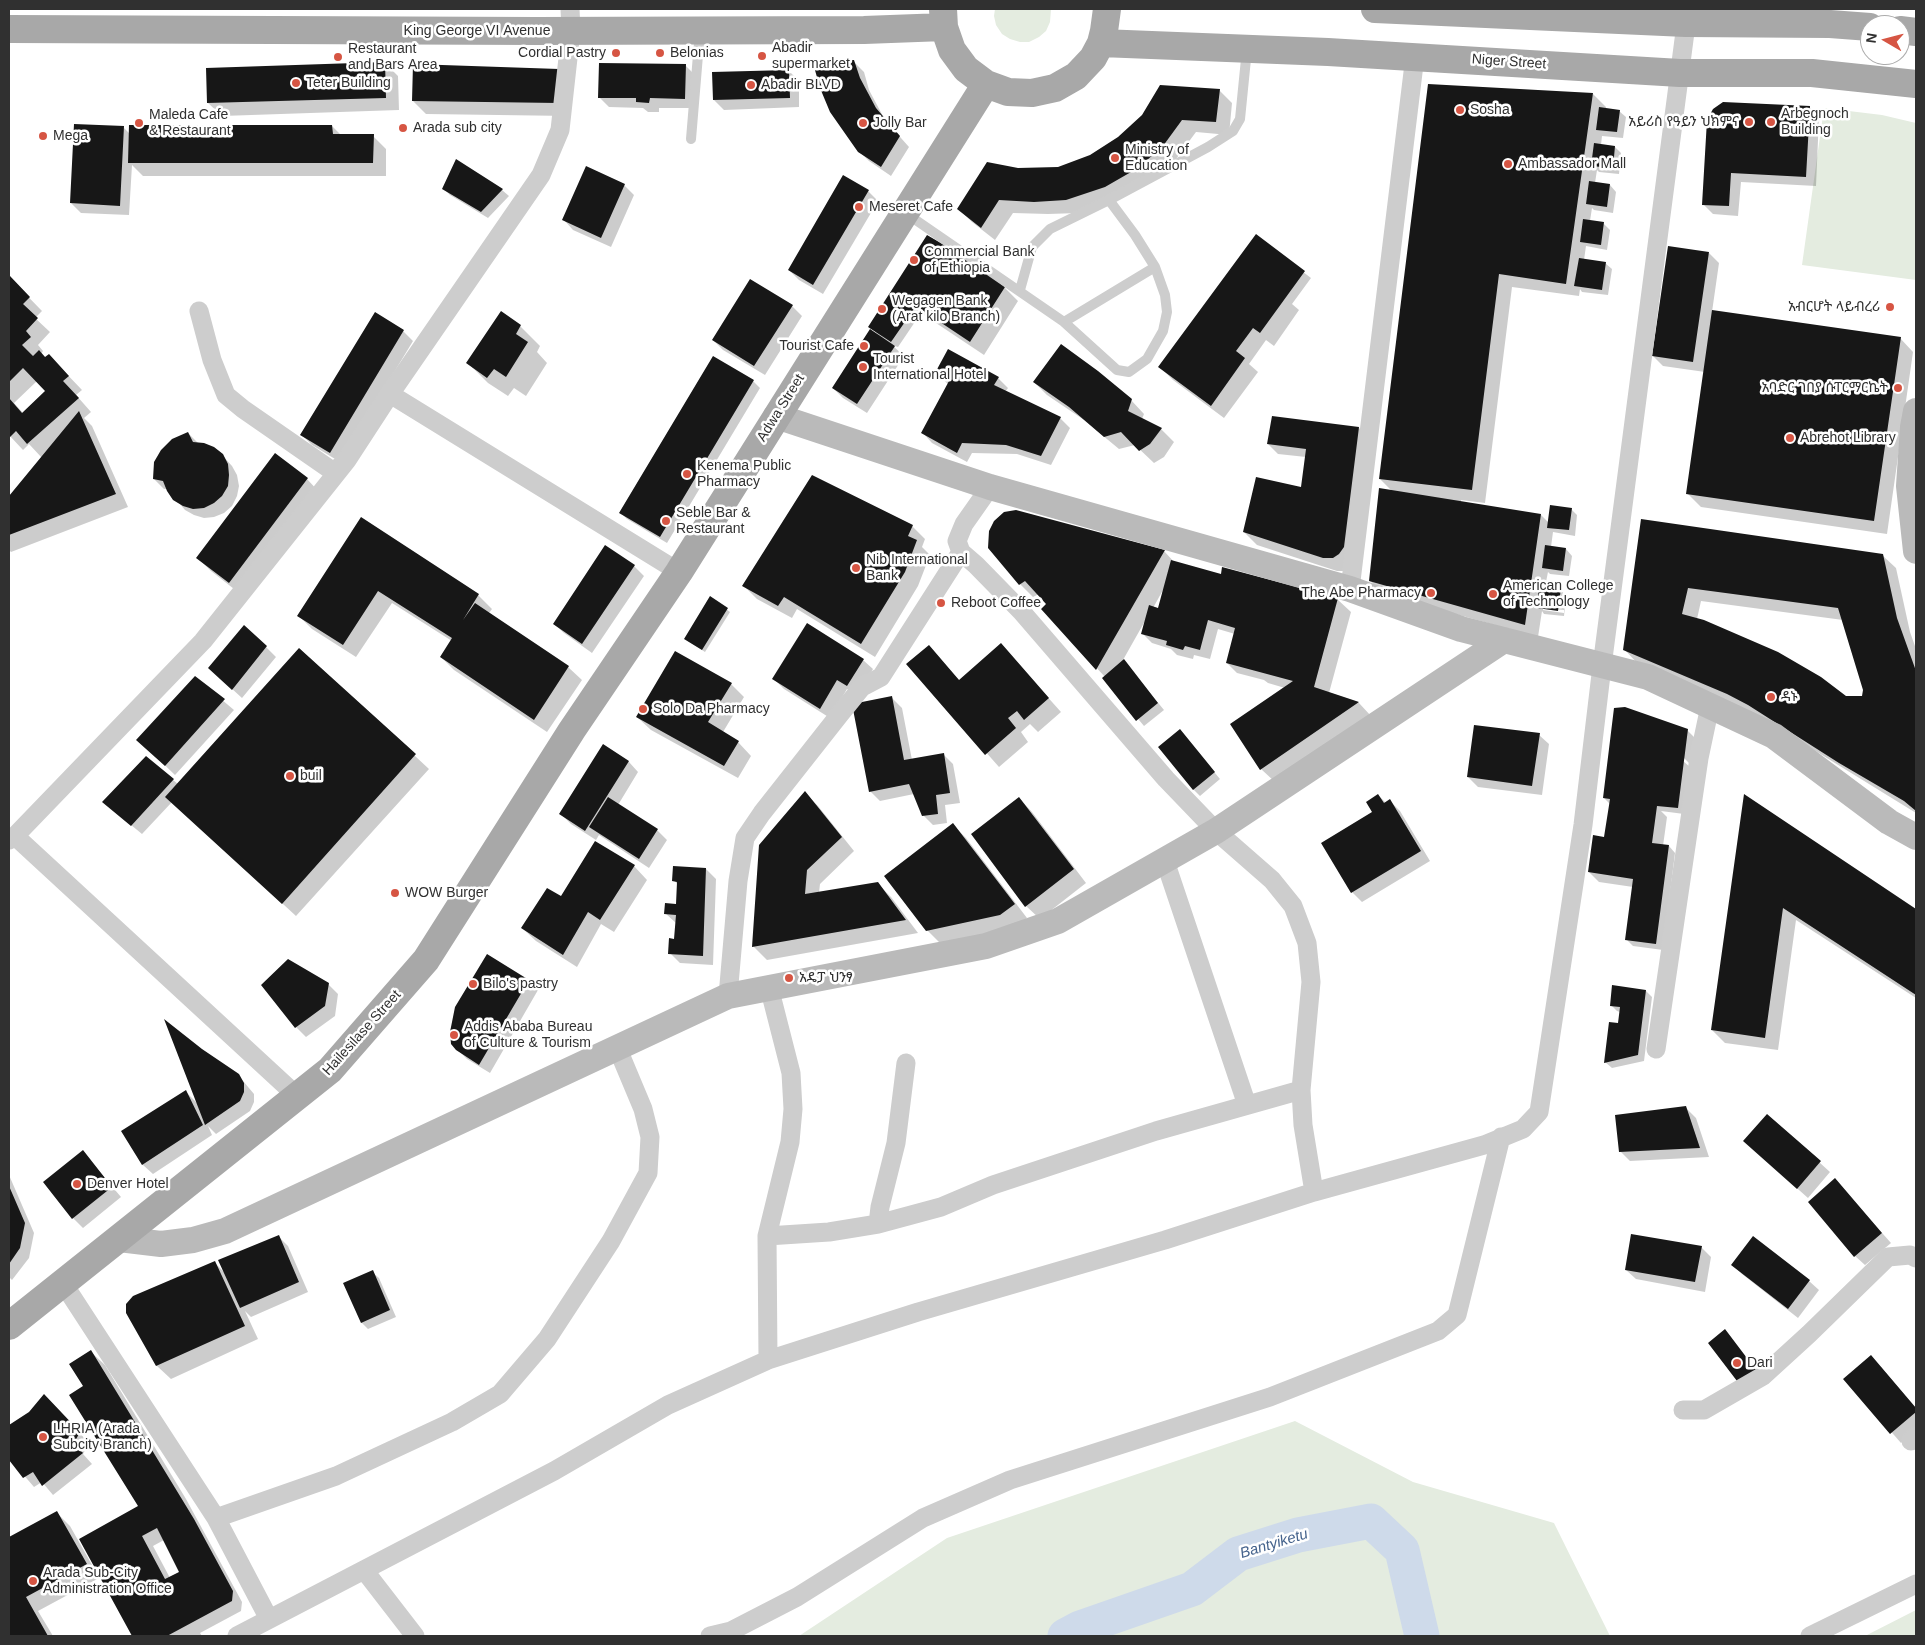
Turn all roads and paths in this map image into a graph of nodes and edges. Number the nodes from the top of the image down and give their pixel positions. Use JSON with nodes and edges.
{"nodes":[{"id":1,"x":1107,"y":9,"type":"edge"},
{"id":2,"x":1375,"y":9,"type":"edge"},
{"id":3,"x":1687,"y":16,"type":"edge"},
{"id":4,"x":944,"y":18,"type":"edge"},
{"id":5,"x":571,"y":20,"type":"edge"},
{"id":6,"x":1860,"y":26,"type":"edge"},
{"id":7,"x":9,"y":29,"type":"edge"},
{"id":8,"x":700,"y":30,"type":"junction"},
{"id":9,"x":1101,"y":43,"type":"junction"},
{"id":10,"x":1247,"y":48,"type":"junction"},
{"id":11,"x":1415,"y":56,"type":"junction"},
{"id":12,"x":1680,"y":73,"type":"junction"},
{"id":13,"x":986,"y":84,"type":"junction"},
{"id":14,"x":1916,"y":84,"type":"edge"},
{"id":15,"x":691,"y":139,"type":"dead end"},
{"id":16,"x":1109,"y":200,"type":"junction"},
{"id":17,"x":904,"y":212,"type":"junction"},
{"id":18,"x":1155,"y":267,"type":"junction"},
{"id":19,"x":1020,"y":290,"type":"junction"},
{"id":20,"x":199,"y":312,"type":"dead end"},
{"id":21,"x":1064,"y":322,"type":"junction"},
{"id":22,"x":390,"y":394,"type":"junction"},
{"id":23,"x":1916,"y":411,"type":"edge"},
{"id":24,"x":776,"y":416,"type":"junction"},
{"id":25,"x":347,"y":460,"type":"junction"},
{"id":26,"x":990,"y":487,"type":"junction"},
{"id":27,"x":1916,"y":551,"type":"edge"},
{"id":28,"x":960,"y":552,"type":"junction"},
{"id":29,"x":679,"y":572,"type":"junction"},
{"id":30,"x":1350,"y":589,"type":"junction"},
{"id":31,"x":1504,"y":640,"type":"junction"},
{"id":32,"x":1602,"y":666,"type":"junction"},
{"id":33,"x":1710,"y":706,"type":"junction"},
{"id":34,"x":572,"y":730,"type":"joint"},
{"id":35,"x":1216,"y":831,"type":"junction"},
{"id":36,"x":1916,"y":837,"type":"edge"},
{"id":37,"x":12,"y":838,"type":"edge"},
{"id":38,"x":1165,"y":861,"type":"junction"},
{"id":39,"x":769,"y":987,"type":"junction"},
{"id":40,"x":728,"y":996,"type":"junction"},
{"id":41,"x":617,"y":1047,"type":"junction"},
{"id":42,"x":1656,"y":1049,"type":"dead end"},
{"id":43,"x":906,"y":1063,"type":"dead end"},
{"id":44,"x":1301,"y":1090,"type":"junction"},
{"id":45,"x":298,"y":1097,"type":"junction"},
{"id":46,"x":1247,"y":1105,"type":"junction"},
{"id":47,"x":1501,"y":1137,"type":"junction"},
{"id":48,"x":1314,"y":1192,"type":"junction"},
{"id":49,"x":878,"y":1224,"type":"junction"},
{"id":50,"x":767,"y":1236,"type":"junction"},
{"id":51,"x":119,"y":1239,"type":"junction"},
{"id":52,"x":1916,"y":1258,"type":"edge"},
{"id":53,"x":63,"y":1283,"type":"junction"},
{"id":54,"x":9,"y":1326,"type":"edge"},
{"id":55,"x":768,"y":1360,"type":"junction"},
{"id":56,"x":1684,"y":1410,"type":"dead end"},
{"id":57,"x":216,"y":1518,"type":"junction"},
{"id":58,"x":364,"y":1570,"type":"junction"},
{"id":59,"x":1916,"y":1584,"type":"edge"},
{"id":60,"x":269,"y":1619,"type":"junction"},
{"id":61,"x":237,"y":1636,"type":"edge"},
{"id":62,"x":415,"y":1636,"type":"edge"},
{"id":63,"x":710,"y":1636,"type":"edge"},
{"id":64,"x":1810,"y":1636,"type":"edge"}],
"edges":[{"from":1,"to":9,"type":"main road"},
{"from":2,"to":3,"type":"main road"},
{"from":3,"to":6,"type":"main road"},
{"from":3,"to":12,"type":"street"},
{"from":4,"to":8,"type":"main road","name":"King George VI Avenue"},
{"from":4,"to":13,"type":"main road"},
{"from":5,"to":7,"type":"main road","name":"King George VI Avenue"},
{"from":5,"to":8,"type":"main road","name":"King George VI Avenue"},
{"from":5,"to":22,"type":"street"},
{"from":8,"to":15,"type":"lane"},
{"from":9,"to":10,"type":"main road","name":"Niger Street"},
{"from":9,"to":13,"type":"main road"},
{"from":10,"to":11,"type":"main road","name":"Niger Street"},
{"from":10,"to":16,"type":"lane"},
{"from":11,"to":12,"type":"main road","name":"Niger Street"},
{"from":11,"to":30,"type":"street"},
{"from":12,"to":14,"type":"main road","name":"Niger Street"},
{"from":12,"to":32,"type":"street"},
{"from":13,"to":17,"type":"main road","name":"Adwa Street"},
{"from":16,"to":18,"type":"lane"},
{"from":16,"to":19,"type":"lane"},
{"from":17,"to":19,"type":"lane"},
{"from":17,"to":24,"type":"main road","name":"Adwa Street"},
{"from":18,"to":21,"type":"lane"},
{"from":18,"to":21,"type":"lane"},
{"from":19,"to":21,"type":"lane"},
{"from":20,"to":25,"type":"street"},
{"from":22,"to":25,"type":"street"},
{"from":22,"to":29,"type":"street"},
{"from":23,"to":27,"type":"street"},
{"from":24,"to":26,"type":"street"},
{"from":24,"to":29,"type":"main road","name":"Adwa Street"},
{"from":25,"to":37,"type":"street"},
{"from":26,"to":28,"type":"street"},
{"from":26,"to":30,"type":"street"},
{"from":28,"to":35,"type":"street"},
{"from":28,"to":40,"type":"street"},
{"from":29,"to":34,"type":"main road","name":"Adwa Street"},
{"from":30,"to":31,"type":"street"},
{"from":31,"to":32,"type":"street"},
{"from":31,"to":35,"type":"street"},
{"from":32,"to":33,"type":"street"},
{"from":32,"to":47,"type":"street"},
{"from":33,"to":36,"type":"street"},
{"from":33,"to":42,"type":"street"},
{"from":34,"to":45,"type":"main road","name":"Hailesilase Street"},
{"from":35,"to":38,"type":"street"},
{"from":35,"to":44,"type":"street"},
{"from":37,"to":45,"type":"street"},
{"from":38,"to":39,"type":"street"},
{"from":38,"to":46,"type":"street"},
{"from":39,"to":40,"type":"street"},
{"from":39,"to":50,"type":"street"},
{"from":40,"to":41,"type":"street"},
{"from":41,"to":51,"type":"street"},
{"from":41,"to":57,"type":"street"},
{"from":43,"to":49,"type":"street"},
{"from":44,"to":46,"type":"street"},
{"from":44,"to":48,"type":"street"},
{"from":45,"to":51,"type":"main road","name":"Hailesilase Street"},
{"from":46,"to":49,"type":"street"},
{"from":47,"to":48,"type":"street"},
{"from":47,"to":63,"type":"street"},
{"from":48,"to":55,"type":"street"},
{"from":49,"to":50,"type":"street"},
{"from":50,"to":55,"type":"street"},
{"from":51,"to":53,"type":"main road","name":"Hailesilase Street"},
{"from":52,"to":56,"type":"street"},
{"from":53,"to":54,"type":"main road","name":"Hailesilase Street"},
{"from":53,"to":57,"type":"street"},
{"from":55,"to":58,"type":"street"},
{"from":57,"to":60,"type":"street"},
{"from":58,"to":60,"type":"street"},
{"from":58,"to":62,"type":"street"},
{"from":59,"to":64,"type":"street"},
{"from":60,"to":61,"type":"street"}]}
